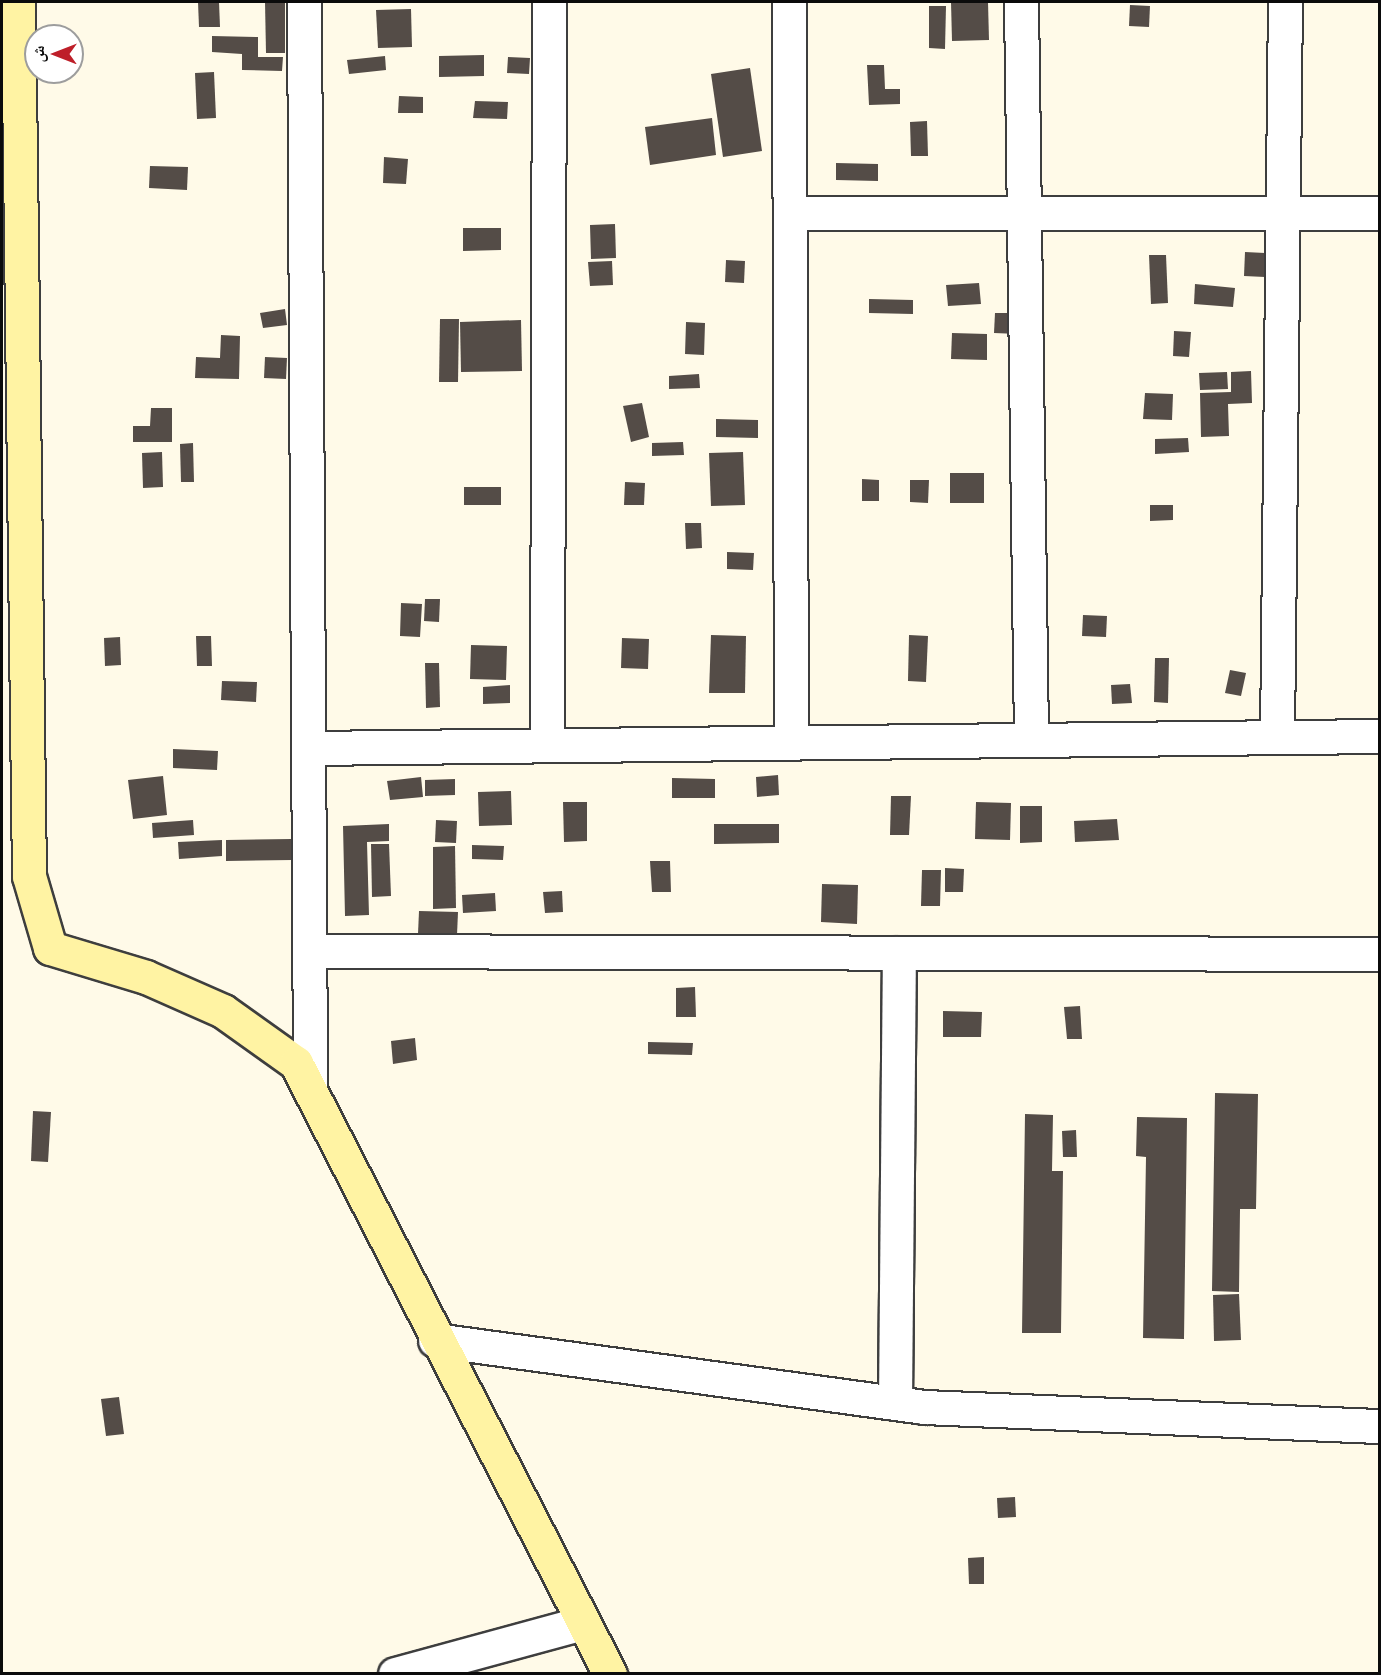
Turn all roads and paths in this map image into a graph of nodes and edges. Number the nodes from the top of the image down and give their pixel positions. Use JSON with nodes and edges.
{"nodes":[{"id":1,"x":18,"y":2,"type":"edge"},
{"id":2,"x":304,"y":2,"type":"edge"},
{"id":3,"x":549,"y":2,"type":"edge"},
{"id":4,"x":789,"y":2,"type":"edge"},
{"id":5,"x":1021,"y":2,"type":"edge"},
{"id":6,"x":1285,"y":2,"type":"edge"},
{"id":7,"x":790,"y":213,"type":"junction"},
{"id":8,"x":1023,"y":213,"type":"junction"},
{"id":9,"x":1282,"y":213,"type":"junction"},
{"id":10,"x":1380,"y":213,"type":"edge"},
{"id":11,"x":12,"y":386,"type":"edge"},
{"id":12,"x":1380,"y":736,"type":"edge"},
{"id":13,"x":1277,"y":737,"type":"junction"},
{"id":14,"x":1031,"y":740,"type":"junction"},
{"id":15,"x":791,"y":743,"type":"junction"},
{"id":16,"x":547,"y":745,"type":"junction"},
{"id":17,"x":308,"y":748,"type":"junction"},
{"id":18,"x":309,"y":951,"type":"junction"},
{"id":19,"x":899,"y":953,"type":"junction"},
{"id":20,"x":1380,"y":954,"type":"edge"},
{"id":21,"x":309,"y":1089,"type":"junction"},
{"id":22,"x":435,"y":1340,"type":"junction"},
{"id":23,"x":895,"y":1403,"type":"junction"},
{"id":24,"x":1380,"y":1426,"type":"edge"},
{"id":25,"x":583,"y":1623,"type":"junction"},
{"id":26,"x":395,"y":1674,"type":"edge"},
{"id":27,"x":610,"y":1674,"type":"edge"}],
"edges":[{"from":1,"to":11,"type":"street"},
{"from":2,"to":17,"type":"street"},
{"from":3,"to":16,"type":"street"},
{"from":4,"to":7,"type":"street"},
{"from":5,"to":8,"type":"street"},
{"from":6,"to":9,"type":"street"},
{"from":7,"to":8,"type":"street"},
{"from":7,"to":15,"type":"street"},
{"from":8,"to":9,"type":"street"},
{"from":8,"to":14,"type":"street"},
{"from":9,"to":10,"type":"street"},
{"from":9,"to":13,"type":"street"},
{"from":11,"to":21,"type":"street"},
{"from":12,"to":13,"type":"street"},
{"from":13,"to":14,"type":"street"},
{"from":14,"to":15,"type":"street"},
{"from":15,"to":16,"type":"street"},
{"from":16,"to":17,"type":"street"},
{"from":17,"to":18,"type":"street"},
{"from":18,"to":19,"type":"street"},
{"from":18,"to":21,"type":"street"},
{"from":19,"to":20,"type":"street"},
{"from":19,"to":23,"type":"street"},
{"from":21,"to":22,"type":"street"},
{"from":22,"to":23,"type":"street"},
{"from":22,"to":25,"type":"street"},
{"from":23,"to":24,"type":"street"},
{"from":25,"to":26,"type":"street"},
{"from":25,"to":27,"type":"street"}]}
